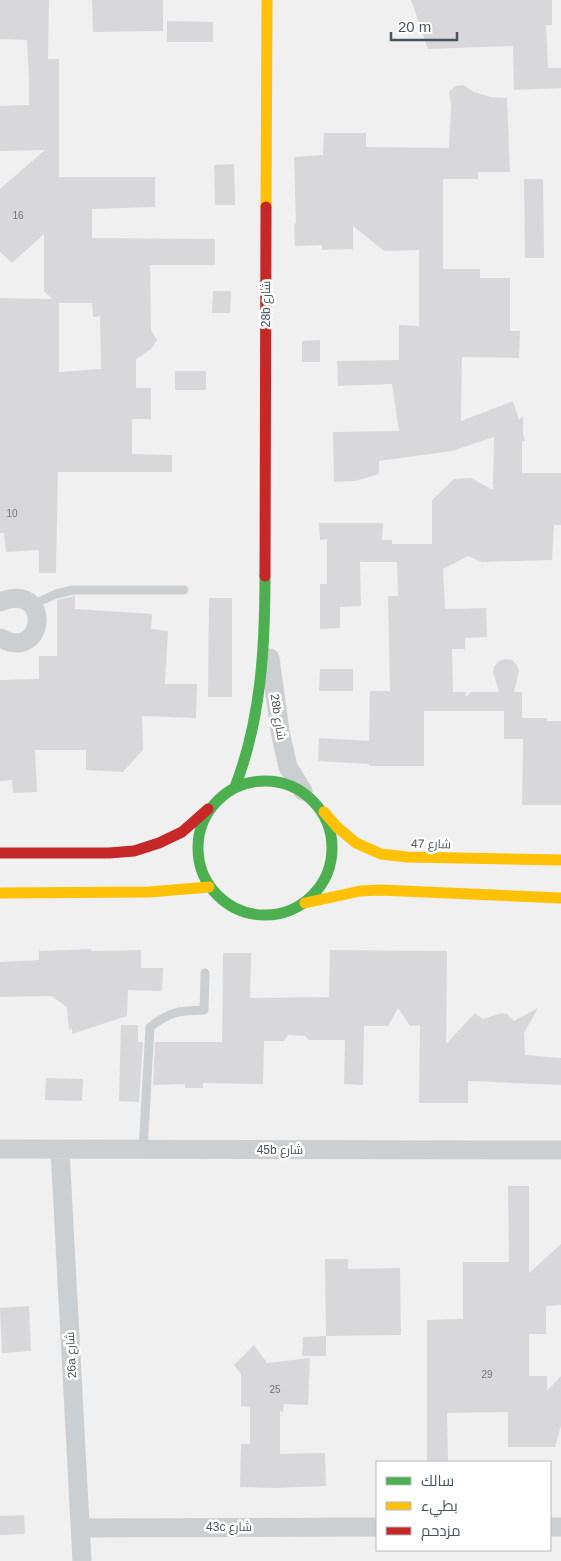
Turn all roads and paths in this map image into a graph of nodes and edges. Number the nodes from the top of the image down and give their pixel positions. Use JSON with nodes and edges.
{"nodes":[{"id":1,"x":267,"y":0,"type":"edge"},
{"id":2,"x":184,"y":590,"type":"dead end"},
{"id":3,"x":0,"y":602,"type":"edge"},
{"id":4,"x":32,"y":605,"type":"junction"},
{"id":5,"x":265,"y":608,"type":"junction"},
{"id":6,"x":0,"y":638,"type":"edge"},
{"id":7,"x":235,"y":787,"type":"junction"},
{"id":8,"x":303,"y":791,"type":"junction"},
{"id":9,"x":319,"y":806,"type":"junction"},
{"id":10,"x":208,"y":808,"type":"junction"},
{"id":11,"x":0,"y":853,"type":"edge"},
{"id":12,"x":561,"y":860,"type":"edge"},
{"id":13,"x":209,"y":887,"type":"junction"},
{"id":14,"x":0,"y":893,"type":"edge"},
{"id":15,"x":561,"y":898,"type":"edge"},
{"id":16,"x":305,"y":903,"type":"junction"},
{"id":17,"x":205,"y":973,"type":"dead end"},
{"id":18,"x":0,"y":1149,"type":"edge"},
{"id":19,"x":60,"y":1150,"type":"junction"},
{"id":20,"x":143,"y":1150,"type":"junction"},
{"id":21,"x":561,"y":1150,"type":"edge"},
{"id":22,"x":376,"y":1527,"type":"edge"},
{"id":23,"x":80,"y":1528,"type":"junction"},
{"id":24,"x":82,"y":1561,"type":"edge"}],
"edges":[{"from":1,"to":5,"type":"street","name":"28b شارع"},
{"from":2,"to":4,"type":"lane"},
{"from":3,"to":4,"type":"street"},
{"from":4,"to":6,"type":"street"},
{"from":5,"to":7,"type":"street","name":"28b شارع"},
{"from":5,"to":8,"type":"street","name":"28b شارع"},
{"from":7,"to":8,"type":"street"},
{"from":7,"to":10,"type":"street"},
{"from":8,"to":9,"type":"street"},
{"from":9,"to":12,"type":"street","name":"شارع 47"},
{"from":9,"to":16,"type":"street"},
{"from":10,"to":11,"type":"street"},
{"from":10,"to":13,"type":"street"},
{"from":13,"to":14,"type":"street"},
{"from":13,"to":16,"type":"street"},
{"from":15,"to":16,"type":"street"},
{"from":17,"to":20,"type":"lane"},
{"from":18,"to":19,"type":"street","name":"45b شارع"},
{"from":19,"to":20,"type":"street","name":"45b شارع"},
{"from":19,"to":23,"type":"street","name":"26a شارع"},
{"from":20,"to":21,"type":"street","name":"45b شارع"},
{"from":22,"to":23,"type":"street","name":"43c شارع"},
{"from":23,"to":24,"type":"street","name":"26a شارع"}]}
